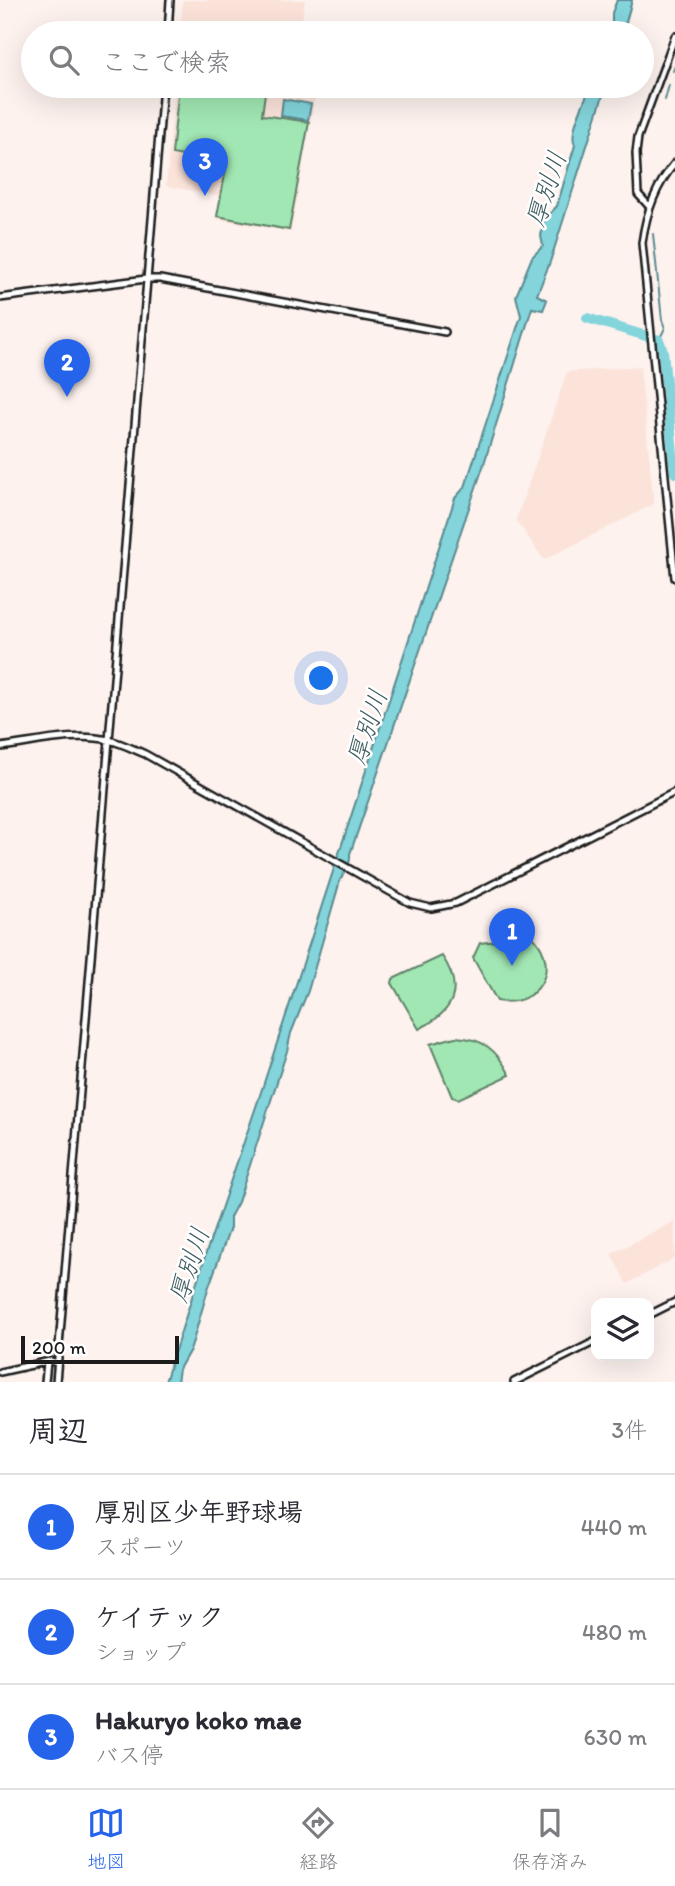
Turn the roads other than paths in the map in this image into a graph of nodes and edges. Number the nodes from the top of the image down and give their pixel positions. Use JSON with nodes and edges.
{"nodes":[{"id":1,"x":170,"y":0,"type":"edge"},
{"id":2,"x":168,"y":21,"type":"edge"},
{"id":3,"x":675,"y":36,"type":"edge"},
{"id":4,"x":654,"y":93,"type":"edge"},
{"id":5,"x":162,"y":98,"type":"edge"},
{"id":6,"x":652,"y":98,"type":"edge"},
{"id":7,"x":675,"y":163,"type":"edge"},
{"id":8,"x":649,"y":206,"type":"junction"},
{"id":9,"x":146,"y":279,"type":"junction"},
{"id":10,"x":0,"y":298,"type":"edge"},
{"id":11,"x":445,"y":332,"type":"dead end"},
{"id":12,"x":675,"y":578,"type":"edge"},
{"id":13,"x":109,"y":740,"type":"junction"},
{"id":14,"x":0,"y":747,"type":"edge"},
{"id":15,"x":675,"y":792,"type":"edge"},
{"id":16,"x":675,"y":1302,"type":"edge"},
{"id":17,"x":654,"y":1312,"type":"edge"},
{"id":18,"x":591,"y":1344,"type":"edge"},
{"id":19,"x":47,"y":1362,"type":"junction"},
{"id":20,"x":58,"y":1363,"type":"junction"},
{"id":21,"x":0,"y":1372,"type":"edge"},
{"id":22,"x":45,"y":1382,"type":"edge"},
{"id":23,"x":56,"y":1382,"type":"edge"},
{"id":24,"x":514,"y":1382,"type":"edge"}],
"edges":[{"from":1,"to":2,"type":"street"},
{"from":3,"to":4,"type":"street"},
{"from":5,"to":9,"type":"street"},
{"from":6,"to":8,"type":"street"},
{"from":7,"to":8,"type":"street"},
{"from":8,"to":12,"type":"street"},
{"from":9,"to":10,"type":"street"},
{"from":9,"to":11,"type":"street"},
{"from":9,"to":13,"type":"street"},
{"from":13,"to":14,"type":"street"},
{"from":13,"to":15,"type":"street"},
{"from":13,"to":20,"type":"street"},
{"from":16,"to":17,"type":"street"},
{"from":18,"to":24,"type":"street"},
{"from":19,"to":20,"type":"street"},
{"from":19,"to":21,"type":"street"},
{"from":19,"to":22,"type":"street"},
{"from":20,"to":23,"type":"street"}]}
